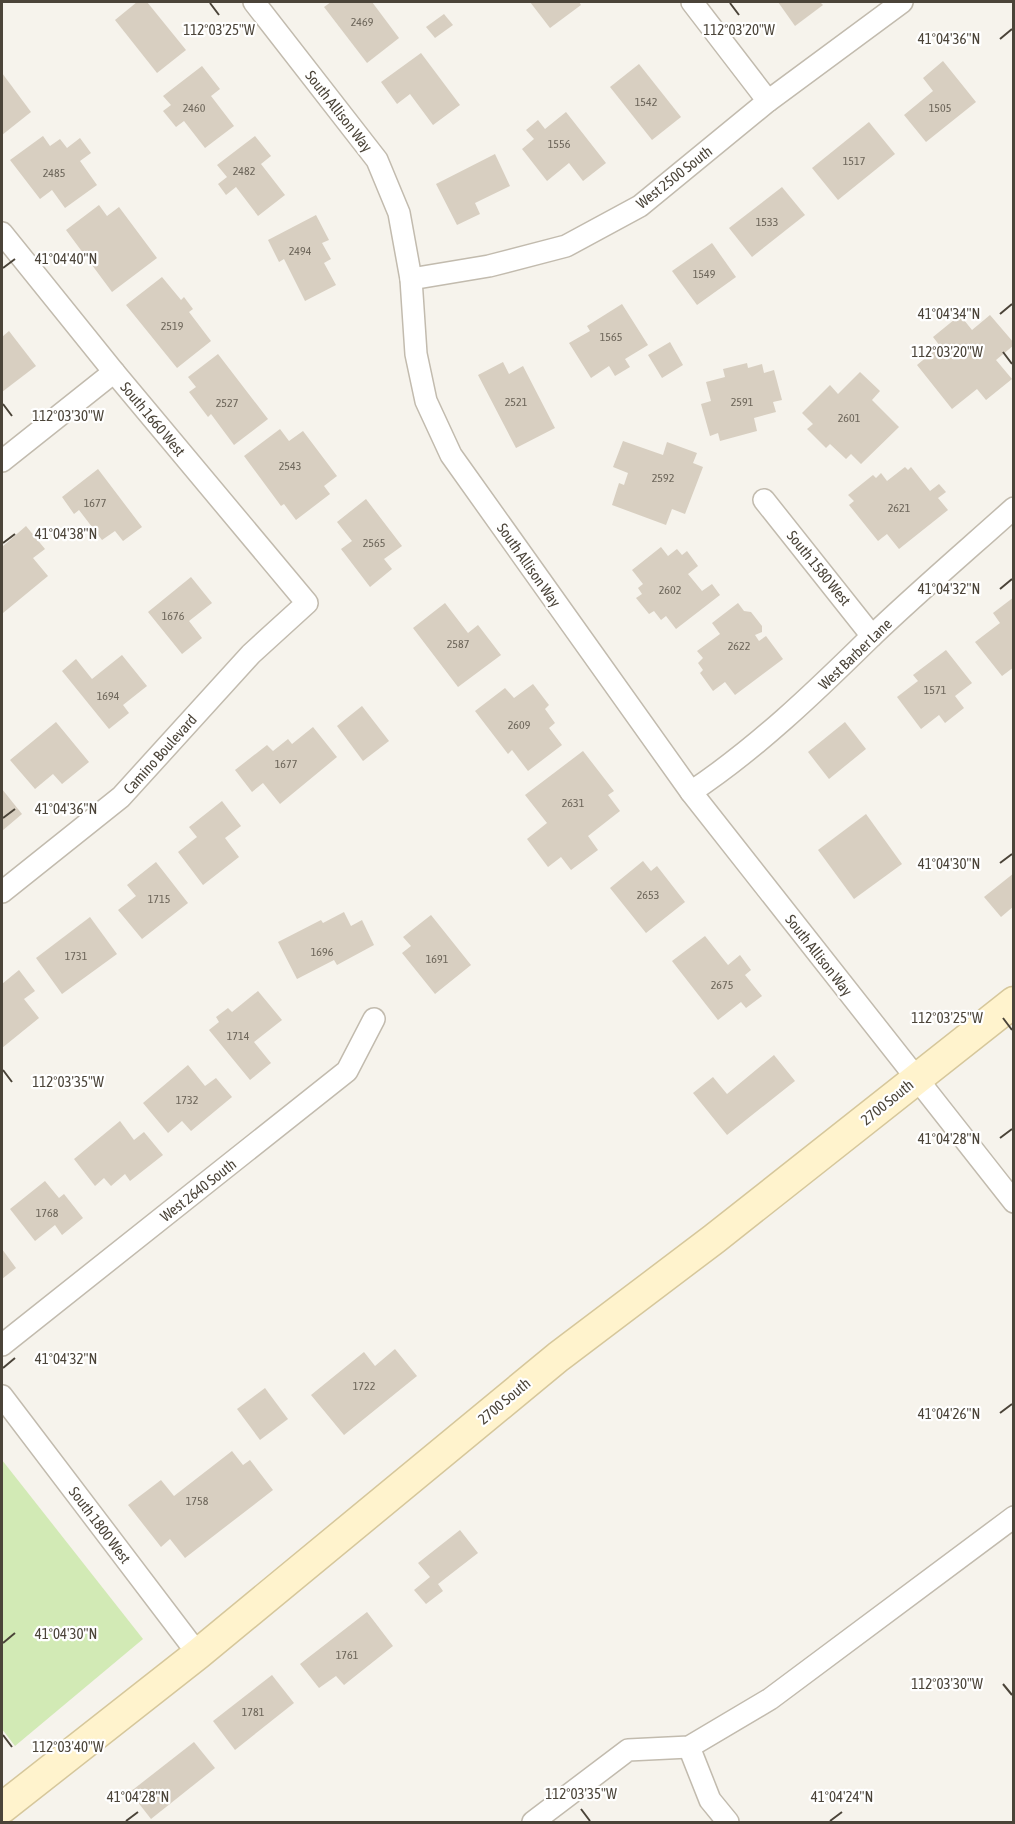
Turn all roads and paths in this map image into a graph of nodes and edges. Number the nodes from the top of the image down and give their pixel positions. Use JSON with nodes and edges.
{"nodes":[{"id":1,"x":254,"y":2,"type":"edge"},
{"id":2,"x":692,"y":2,"type":"edge"},
{"id":3,"x":902,"y":2,"type":"edge"},
{"id":4,"x":768,"y":101,"type":"junction"},
{"id":5,"x":2,"y":233,"type":"edge"},
{"id":6,"x":411,"y":279,"type":"junction"},
{"id":7,"x":114,"y":372,"type":"junction"},
{"id":8,"x":2,"y":461,"type":"edge"},
{"id":9,"x":764,"y":500,"type":"dead end"},
{"id":10,"x":1014,"y":508,"type":"edge"},
{"id":11,"x":307,"y":603,"type":"joint"},
{"id":12,"x":872,"y":636,"type":"junction"},
{"id":13,"x":691,"y":792,"type":"junction"},
{"id":14,"x":2,"y":892,"type":"edge"},
{"id":15,"x":1014,"y":1002,"type":"edge"},
{"id":16,"x":374,"y":1019,"type":"dead end"},
{"id":17,"x":916,"y":1079,"type":"junction"},
{"id":18,"x":1014,"y":1202,"type":"edge"},
{"id":19,"x":2,"y":1345,"type":"edge"},
{"id":20,"x":2,"y":1396,"type":"edge"},
{"id":21,"x":1014,"y":1517,"type":"edge"},
{"id":22,"x":198,"y":1654,"type":"junction"},
{"id":23,"x":689,"y":1747,"type":"junction"},
{"id":24,"x":2,"y":1808,"type":"edge"},
{"id":25,"x":533,"y":1822,"type":"edge"},
{"id":26,"x":728,"y":1822,"type":"edge"}],
"edges":[{"from":1,"to":6,"type":"street","name":"South Allison Way"},
{"from":2,"to":4,"type":"street"},
{"from":3,"to":4,"type":"street","name":"West 2500 South"},
{"from":4,"to":6,"type":"street","name":"West 2500 South"},
{"from":5,"to":7,"type":"street","name":"South 1660 West"},
{"from":6,"to":13,"type":"street","name":"South Allison Way"},
{"from":7,"to":8,"type":"street"},
{"from":7,"to":11,"type":"street","name":"South 1660 West"},
{"from":9,"to":12,"type":"street","name":"South 1580 West"},
{"from":10,"to":12,"type":"street","name":"West Barber Lane"},
{"from":11,"to":14,"type":"street","name":"Camino Boulevard"},
{"from":12,"to":13,"type":"street","name":"West Barber Lane"},
{"from":13,"to":17,"type":"street","name":"South Allison Way"},
{"from":15,"to":17,"type":"main road","name":"2700 South"},
{"from":16,"to":19,"type":"street","name":"West 2640 South"},
{"from":17,"to":18,"type":"street","name":"South Allison Way"},
{"from":17,"to":22,"type":"main road","name":"2700 South"},
{"from":20,"to":22,"type":"street","name":"South 1800 West"},
{"from":21,"to":23,"type":"street"},
{"from":22,"to":24,"type":"main road","name":"2700 South"},
{"from":23,"to":25,"type":"street"},
{"from":23,"to":26,"type":"street"}]}
